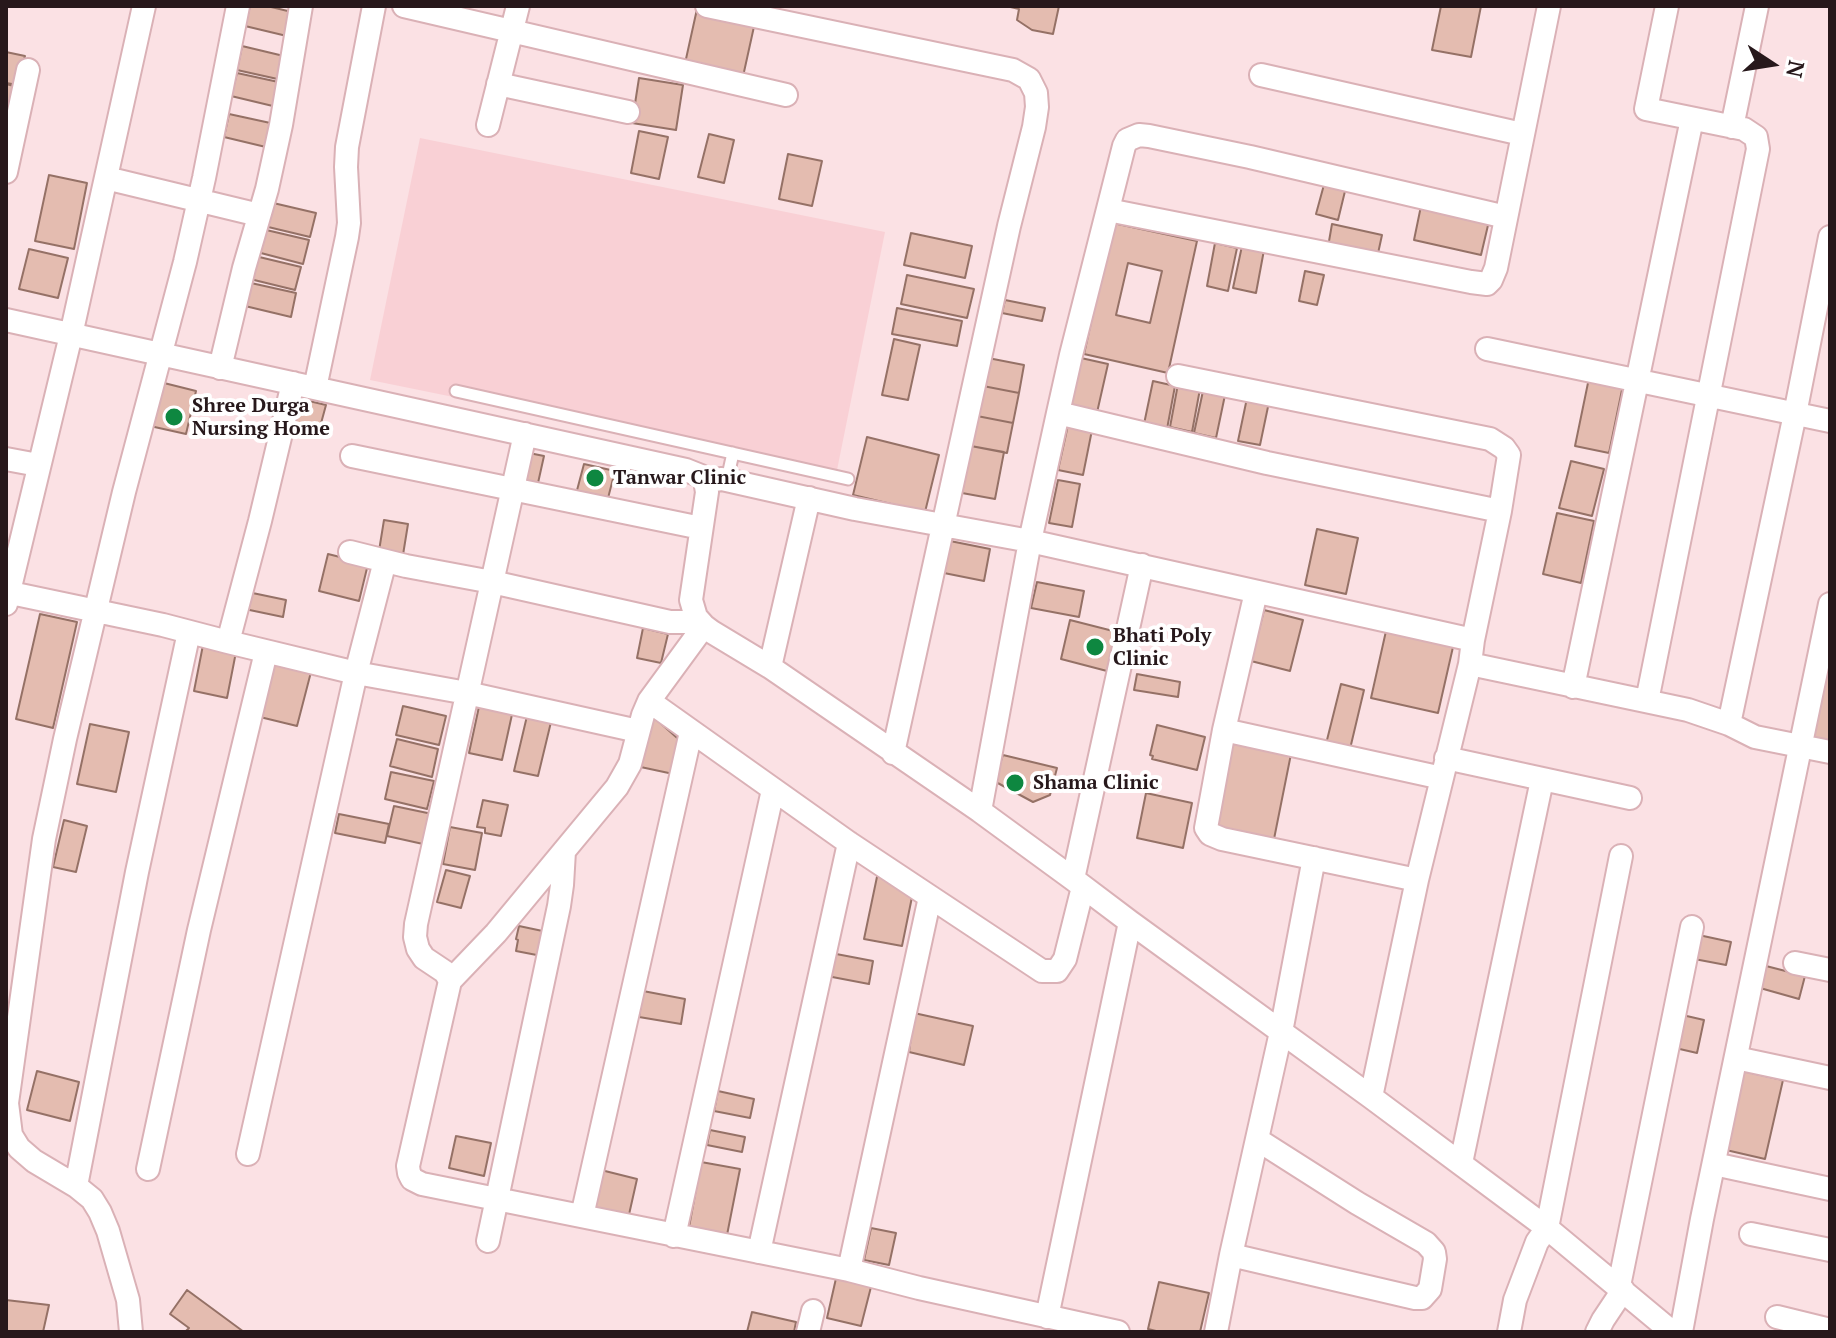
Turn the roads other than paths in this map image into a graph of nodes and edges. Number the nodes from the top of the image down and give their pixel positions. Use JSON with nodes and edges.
{"nodes":[{"id":1,"x":144,"y":6,"type":"edge"},
{"id":2,"x":238,"y":6,"type":"edge"},
{"id":3,"x":301,"y":6,"type":"edge"},
{"id":4,"x":374,"y":6,"type":"edge"},
{"id":5,"x":404,"y":6,"type":"edge"},
{"id":6,"x":518,"y":6,"type":"edge"},
{"id":7,"x":707,"y":6,"type":"edge"},
{"id":8,"x":1549,"y":6,"type":"edge"},
{"id":9,"x":1667,"y":6,"type":"edge"},
{"id":10,"x":1757,"y":6,"type":"edge"},
{"id":11,"x":513,"y":31,"type":"junction"},
{"id":12,"x":28,"y":70,"type":"dead end"},
{"id":13,"x":1261,"y":75,"type":"dead end"},
{"id":14,"x":498,"y":84,"type":"junction"},
{"id":15,"x":786,"y":95,"type":"dead end"},
{"id":16,"x":628,"y":112,"type":"dead end"},
{"id":17,"x":1692,"y":119,"type":"junction"},
{"id":18,"x":488,"y":125,"type":"dead end"},
{"id":19,"x":1732,"y":127,"type":"junction"},
{"id":20,"x":1522,"y":134,"type":"junction"},
{"id":21,"x":6,"y":172,"type":"edge"},
{"id":22,"x":106,"y":178,"type":"junction"},
{"id":23,"x":199,"y":200,"type":"junction"},
{"id":24,"x":1108,"y":210,"type":"junction"},
{"id":25,"x":259,"y":215,"type":"junction"},
{"id":26,"x":1506,"y":217,"type":"junction"},
{"id":27,"x":1830,"y":237,"type":"edge"},
{"id":28,"x":6,"y":320,"type":"edge"},
{"id":29,"x":71,"y":335,"type":"junction"},
{"id":30,"x":1487,"y":349,"type":"dead end"},
{"id":31,"x":161,"y":356,"type":"junction"},
{"id":32,"x":220,"y":368,"type":"junction"},
{"id":33,"x":1178,"y":376,"type":"dead end"},
{"id":34,"x":1637,"y":380,"type":"junction"},
{"id":35,"x":304,"y":386,"type":"junction"},
{"id":36,"x":456,"y":391,"type":"dead end"},
{"id":37,"x":1708,"y":395,"type":"junction"},
{"id":38,"x":1058,"y":413,"type":"junction"},
{"id":39,"x":1795,"y":414,"type":"junction"},
{"id":40,"x":1830,"y":421,"type":"edge"},
{"id":41,"x":525,"y":434,"type":"junction"},
{"id":42,"x":733,"y":453,"type":"junction"},
{"id":43,"x":352,"y":456,"type":"dead end"},
{"id":44,"x":6,"y":459,"type":"edge"},
{"id":45,"x":38,"y":465,"type":"junction"},
{"id":46,"x":848,"y":479,"type":"dead end"},
{"id":47,"x":716,"y":480,"type":"junction"},
{"id":48,"x":513,"y":489,"type":"junction"},
{"id":49,"x":809,"y":498,"type":"junction"},
{"id":50,"x":1500,"y":511,"type":"junction"},
{"id":51,"x":944,"y":526,"type":"junction"},
{"id":52,"x":701,"y":528,"type":"junction"},
{"id":53,"x":1030,"y":541,"type":"junction"},
{"id":54,"x":350,"y":552,"type":"dead end"},
{"id":55,"x":385,"y":561,"type":"junction"},
{"id":56,"x":1142,"y":565,"type":"junction"},
{"id":57,"x":492,"y":582,"type":"junction"},
{"id":58,"x":1256,"y":592,"type":"junction"},
{"id":59,"x":7,"y":596,"type":"edge"},
{"id":60,"x":1830,"y":604,"type":"edge"},
{"id":61,"x":97,"y":611,"type":"junction"},
{"id":62,"x":700,"y":621,"type":"junction"},
{"id":63,"x":189,"y":632,"type":"junction"},
{"id":64,"x":1473,"y":640,"type":"junction"},
{"id":65,"x":228,"y":642,"type":"junction"},
{"id":66,"x":266,"y":652,"type":"junction"},
{"id":67,"x":1470,"y":664,"type":"junction"},
{"id":68,"x":770,"y":667,"type":"junction"},
{"id":69,"x":356,"y":673,"type":"junction"},
{"id":70,"x":1573,"y":687,"type":"junction"},
{"id":71,"x":467,"y":693,"type":"junction"},
{"id":72,"x":649,"y":701,"type":"junction"},
{"id":73,"x":1647,"y":701,"type":"junction"},
{"id":74,"x":1729,"y":724,"type":"junction"},
{"id":75,"x":1224,"y":730,"type":"junction"},
{"id":76,"x":638,"y":731,"type":"junction"},
{"id":77,"x":691,"y":732,"type":"junction"},
{"id":78,"x":1801,"y":747,"type":"junction"},
{"id":79,"x":1830,"y":752,"type":"edge"},
{"id":80,"x":893,"y":753,"type":"junction"},
{"id":81,"x":1444,"y":768,"type":"junction"},
{"id":82,"x":1542,"y":780,"type":"junction"},
{"id":83,"x":773,"y":790,"type":"junction"},
{"id":84,"x":1630,"y":798,"type":"dead end"},
{"id":85,"x":980,"y":811,"type":"junction"},
{"id":86,"x":849,"y":843,"type":"junction"},
{"id":87,"x":564,"y":851,"type":"junction"},
{"id":88,"x":1621,"y":856,"type":"dead end"},
{"id":89,"x":1314,"y":858,"type":"junction"},
{"id":90,"x":1417,"y":880,"type":"junction"},
{"id":91,"x":1078,"y":883,"type":"junction"},
{"id":92,"x":930,"y":897,"type":"junction"},
{"id":93,"x":1130,"y":922,"type":"junction"},
{"id":94,"x":1692,"y":927,"type":"dead end"},
{"id":95,"x":1795,"y":963,"type":"dead end"},
{"id":96,"x":1830,"y":970,"type":"edge"},
{"id":97,"x":450,"y":981,"type":"junction"},
{"id":98,"x":1281,"y":1032,"type":"junction"},
{"id":99,"x":1736,"y":1058,"type":"junction"},
{"id":100,"x":1830,"y":1078,"type":"edge"},
{"id":101,"x":1371,"y":1097,"type":"junction"},
{"id":102,"x":1258,"y":1140,"type":"junction"},
{"id":103,"x":248,"y":1154,"type":"dead end"},
{"id":104,"x":1461,"y":1163,"type":"junction"},
{"id":105,"x":1714,"y":1164,"type":"junction"},
{"id":106,"x":148,"y":1169,"type":"dead end"},
{"id":107,"x":76,"y":1186,"type":"junction"},
{"id":108,"x":1830,"y":1189,"type":"edge"},
{"id":109,"x":496,"y":1199,"type":"junction"},
{"id":110,"x":582,"y":1216,"type":"junction"},
{"id":111,"x":1547,"y":1228,"type":"junction"},
{"id":112,"x":1751,"y":1234,"type":"dead end"},
{"id":113,"x":674,"y":1236,"type":"junction"},
{"id":114,"x":488,"y":1241,"type":"dead end"},
{"id":115,"x":1830,"y":1250,"type":"edge"},
{"id":116,"x":759,"y":1252,"type":"junction"},
{"id":117,"x":1231,"y":1255,"type":"junction"},
{"id":118,"x":849,"y":1270,"type":"junction"},
{"id":119,"x":1621,"y":1288,"type":"junction"},
{"id":120,"x":1047,"y":1317,"type":"junction"},
{"id":121,"x":1777,"y":1317,"type":"dead end"},
{"id":122,"x":1830,"y":1330,"type":"edge"},
{"id":123,"x":131,"y":1332,"type":"edge"},
{"id":124,"x":1118,"y":1332,"type":"edge"},
{"id":125,"x":1216,"y":1332,"type":"edge"},
{"id":126,"x":1509,"y":1332,"type":"edge"},
{"id":127,"x":1597,"y":1332,"type":"edge"},
{"id":128,"x":1672,"y":1332,"type":"edge"},
{"id":129,"x":1681,"y":1332,"type":"edge"}],
"edges":[{"from":1,"to":22,"type":"street"},
{"from":2,"to":23,"type":"street"},
{"from":3,"to":25,"type":"street"},
{"from":4,"to":35,"type":"street"},
{"from":5,"to":11,"type":"street"},
{"from":6,"to":11,"type":"street"},
{"from":7,"to":51,"type":"street"},
{"from":8,"to":20,"type":"street"},
{"from":9,"to":17,"type":"street"},
{"from":10,"to":19,"type":"street"},
{"from":11,"to":14,"type":"street"},
{"from":11,"to":15,"type":"street"},
{"from":12,"to":21,"type":"street"},
{"from":13,"to":20,"type":"street"},
{"from":14,"to":16,"type":"street"},
{"from":14,"to":18,"type":"street"},
{"from":17,"to":19,"type":"street"},
{"from":17,"to":34,"type":"street"},
{"from":19,"to":37,"type":"street"},
{"from":20,"to":26,"type":"street"},
{"from":22,"to":23,"type":"street"},
{"from":22,"to":29,"type":"street"},
{"from":23,"to":25,"type":"street"},
{"from":23,"to":31,"type":"street"},
{"from":24,"to":26,"type":"street"},
{"from":24,"to":26,"type":"street"},
{"from":24,"to":38,"type":"street"},
{"from":25,"to":32,"type":"street"},
{"from":27,"to":39,"type":"street"},
{"from":28,"to":29,"type":"street"},
{"from":29,"to":31,"type":"street"},
{"from":29,"to":45,"type":"street"},
{"from":30,"to":34,"type":"street"},
{"from":31,"to":32,"type":"street"},
{"from":31,"to":61,"type":"street"},
{"from":32,"to":35,"type":"street"},
{"from":33,"to":50,"type":"street"},
{"from":34,"to":37,"type":"street"},
{"from":34,"to":70,"type":"street"},
{"from":35,"to":41,"type":"street"},
{"from":35,"to":65,"type":"street"},
{"from":36,"to":42,"type":"lane"},
{"from":37,"to":39,"type":"street"},
{"from":37,"to":73,"type":"street"},
{"from":38,"to":50,"type":"street"},
{"from":38,"to":53,"type":"street"},
{"from":39,"to":40,"type":"street"},
{"from":39,"to":74,"type":"street"},
{"from":41,"to":47,"type":"street"},
{"from":41,"to":48,"type":"street"},
{"from":42,"to":46,"type":"lane"},
{"from":42,"to":47,"type":"lane"},
{"from":43,"to":48,"type":"street"},
{"from":44,"to":45,"type":"street"},
{"from":45,"to":59,"type":"street"},
{"from":47,"to":49,"type":"street"},
{"from":47,"to":52,"type":"street"},
{"from":48,"to":52,"type":"street"},
{"from":48,"to":57,"type":"street"},
{"from":49,"to":51,"type":"street"},
{"from":49,"to":68,"type":"street"},
{"from":50,"to":64,"type":"street"},
{"from":51,"to":53,"type":"street"},
{"from":51,"to":80,"type":"street"},
{"from":52,"to":62,"type":"street"},
{"from":53,"to":56,"type":"street"},
{"from":53,"to":85,"type":"street"},
{"from":54,"to":55,"type":"street"},
{"from":55,"to":57,"type":"street"},
{"from":55,"to":69,"type":"street"},
{"from":56,"to":58,"type":"street"},
{"from":56,"to":91,"type":"street"},
{"from":57,"to":62,"type":"street"},
{"from":57,"to":71,"type":"street"},
{"from":58,"to":64,"type":"street"},
{"from":58,"to":75,"type":"street"},
{"from":59,"to":61,"type":"street"},
{"from":60,"to":78,"type":"street"},
{"from":61,"to":63,"type":"street"},
{"from":61,"to":107,"type":"street"},
{"from":62,"to":68,"type":"street"},
{"from":62,"to":72,"type":"street"},
{"from":63,"to":65,"type":"street"},
{"from":63,"to":107,"type":"street"},
{"from":64,"to":67,"type":"street"},
{"from":65,"to":66,"type":"street"},
{"from":66,"to":69,"type":"street"},
{"from":66,"to":106,"type":"street"},
{"from":67,"to":70,"type":"street"},
{"from":67,"to":81,"type":"street"},
{"from":68,"to":80,"type":"street"},
{"from":69,"to":71,"type":"street"},
{"from":69,"to":103,"type":"street"},
{"from":70,"to":73,"type":"street"},
{"from":71,"to":76,"type":"street"},
{"from":71,"to":97,"type":"street"},
{"from":72,"to":76,"type":"street"},
{"from":72,"to":77,"type":"street"},
{"from":73,"to":74,"type":"street"},
{"from":74,"to":78,"type":"street"},
{"from":75,"to":81,"type":"street"},
{"from":75,"to":89,"type":"street"},
{"from":76,"to":87,"type":"street"},
{"from":77,"to":83,"type":"street"},
{"from":77,"to":110,"type":"street"},
{"from":78,"to":79,"type":"street"},
{"from":78,"to":99,"type":"street"},
{"from":80,"to":85,"type":"street"},
{"from":81,"to":82,"type":"street"},
{"from":81,"to":90,"type":"street"},
{"from":82,"to":84,"type":"street"},
{"from":82,"to":104,"type":"street"},
{"from":83,"to":86,"type":"street"},
{"from":83,"to":113,"type":"street"},
{"from":85,"to":91,"type":"street"},
{"from":86,"to":92,"type":"street"},
{"from":86,"to":116,"type":"street"},
{"from":87,"to":97,"type":"street"},
{"from":87,"to":109,"type":"street"},
{"from":88,"to":111,"type":"street"},
{"from":89,"to":90,"type":"street"},
{"from":89,"to":98,"type":"street"},
{"from":90,"to":101,"type":"street"},
{"from":91,"to":92,"type":"street"},
{"from":91,"to":93,"type":"street"},
{"from":92,"to":118,"type":"street"},
{"from":93,"to":98,"type":"street"},
{"from":93,"to":120,"type":"street"},
{"from":94,"to":119,"type":"street"},
{"from":95,"to":96,"type":"street"},
{"from":97,"to":109,"type":"street"},
{"from":98,"to":101,"type":"street"},
{"from":98,"to":102,"type":"street"},
{"from":99,"to":100,"type":"street"},
{"from":99,"to":105,"type":"street"},
{"from":101,"to":104,"type":"street"},
{"from":102,"to":117,"type":"street"},
{"from":102,"to":117,"type":"street"},
{"from":104,"to":111,"type":"street"},
{"from":105,"to":108,"type":"street"},
{"from":105,"to":129,"type":"street"},
{"from":107,"to":123,"type":"street"},
{"from":109,"to":110,"type":"street"},
{"from":109,"to":114,"type":"street"},
{"from":110,"to":113,"type":"street"},
{"from":111,"to":119,"type":"street"},
{"from":111,"to":126,"type":"street"},
{"from":112,"to":115,"type":"street"},
{"from":113,"to":116,"type":"street"},
{"from":116,"to":118,"type":"street"},
{"from":117,"to":125,"type":"street"},
{"from":118,"to":120,"type":"street"},
{"from":119,"to":127,"type":"street"},
{"from":119,"to":128,"type":"street"},
{"from":120,"to":124,"type":"street"},
{"from":121,"to":122,"type":"street"}]}
